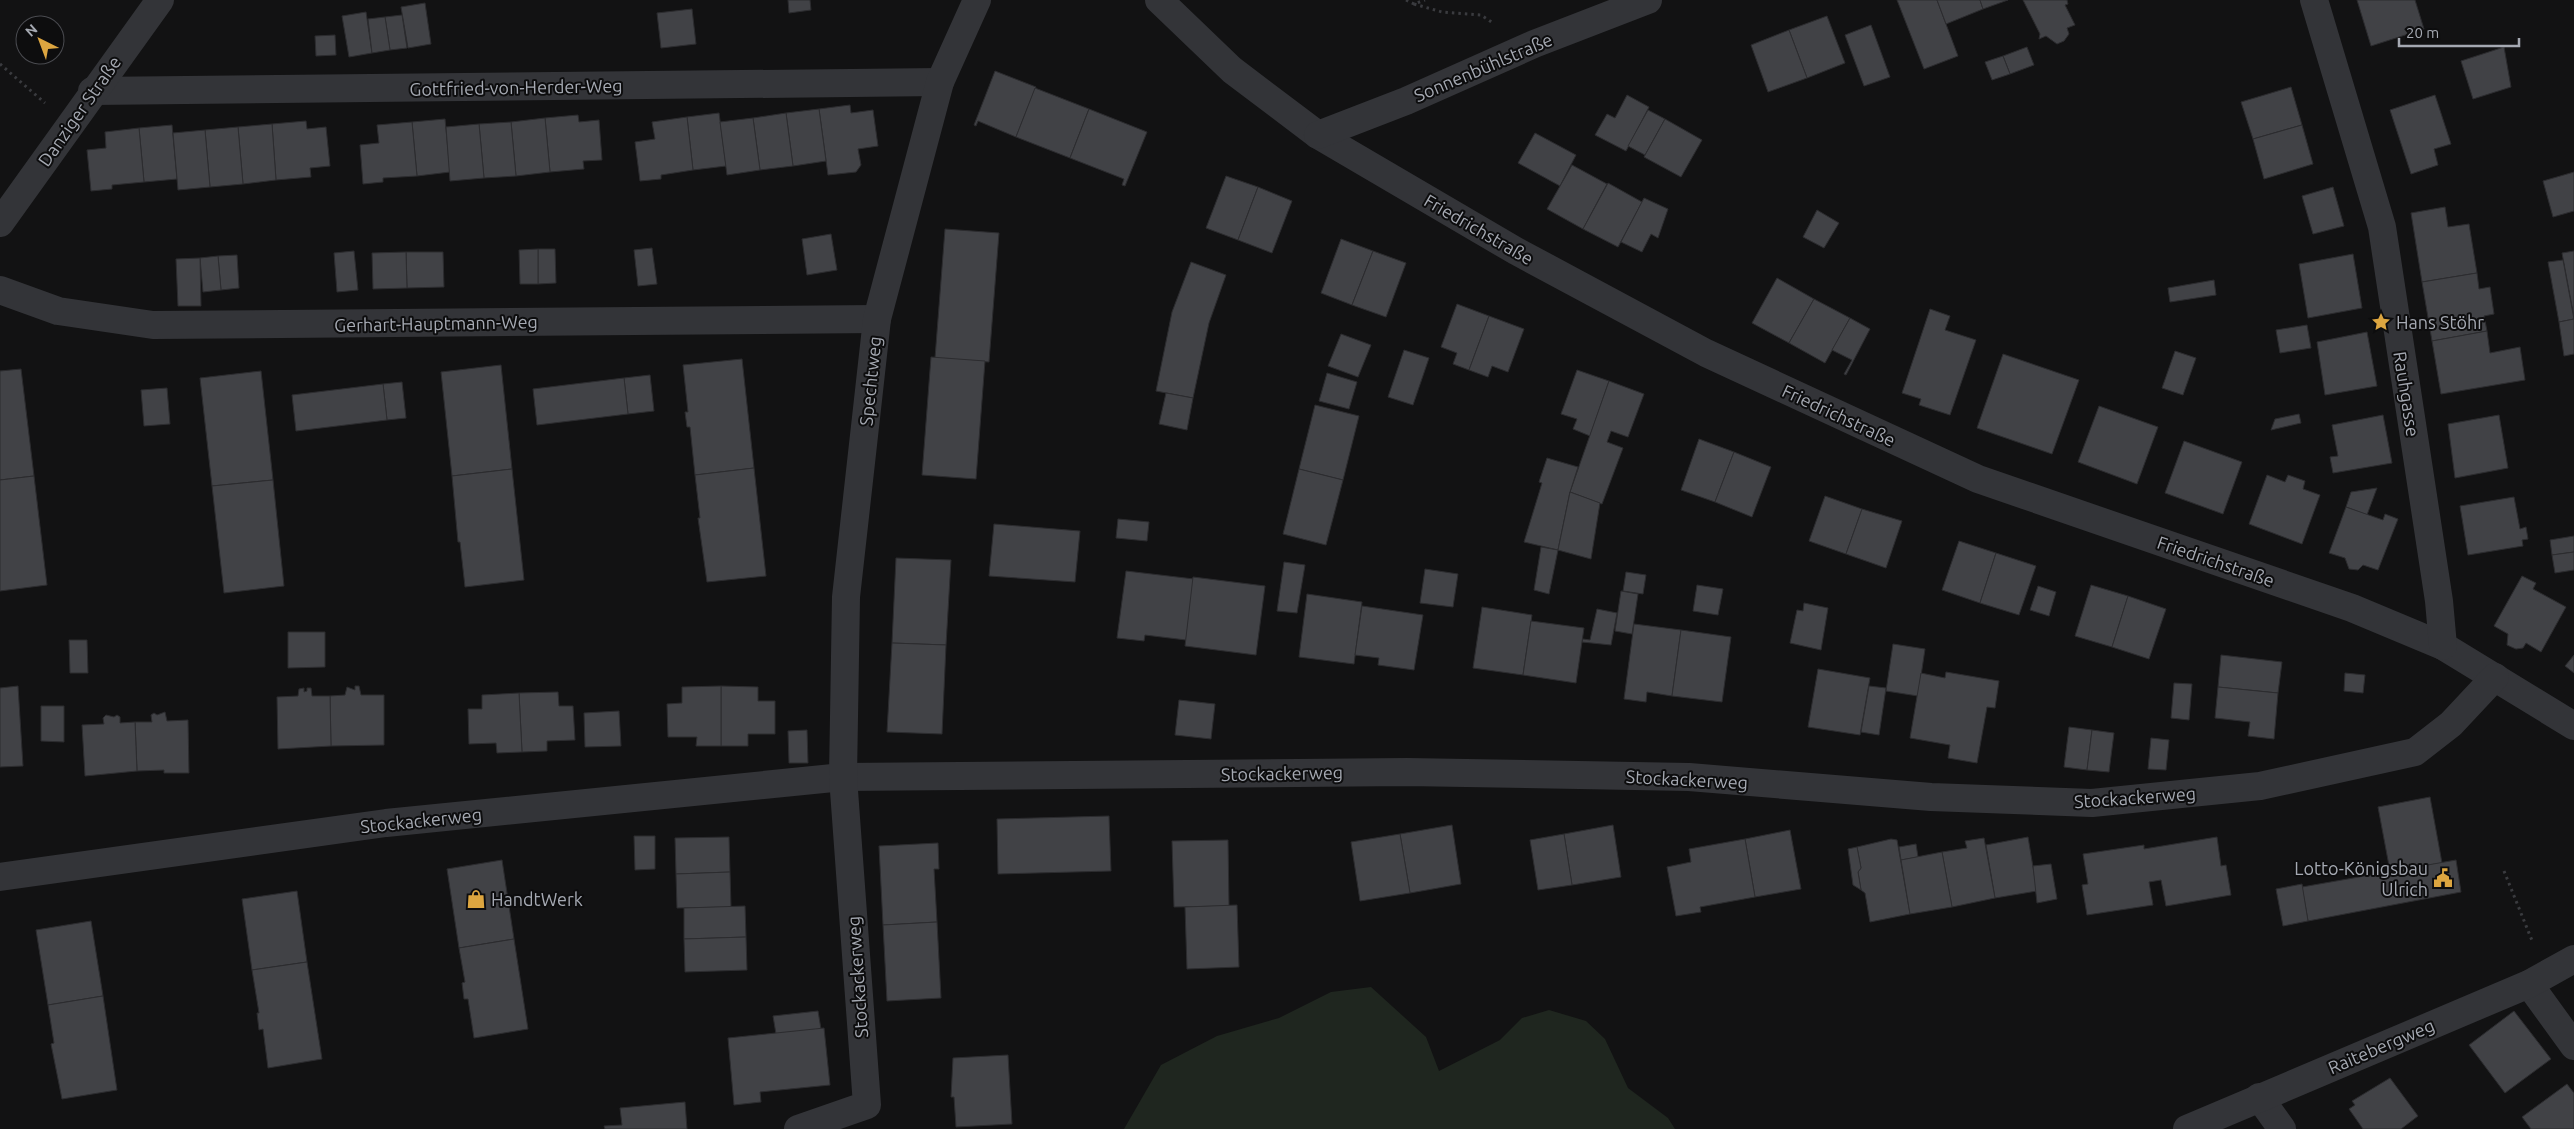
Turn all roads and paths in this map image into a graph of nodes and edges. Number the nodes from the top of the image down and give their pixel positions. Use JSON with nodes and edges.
{"nodes":[{"id":1,"x":160,"y":0,"type":"edge"},
{"id":2,"x":977,"y":0,"type":"edge"},
{"id":3,"x":1159,"y":0,"type":"edge"},
{"id":4,"x":1406,"y":0,"type":"edge"},
{"id":5,"x":1425,"y":0,"type":"edge"},
{"id":6,"x":1648,"y":0,"type":"edge"},
{"id":7,"x":2314,"y":0,"type":"edge"},
{"id":8,"x":1414,"y":4,"type":"junction"},
{"id":9,"x":1494,"y":23,"type":"dead end"},
{"id":10,"x":0,"y":64,"type":"edge"},
{"id":11,"x":940,"y":82,"type":"junction"},
{"id":12,"x":92,"y":92,"type":"junction"},
{"id":13,"x":70,"y":124,"type":"junction"},
{"id":14,"x":1318,"y":135,"type":"junction"},
{"id":15,"x":0,"y":224,"type":"edge"},
{"id":16,"x":0,"y":290,"type":"edge"},
{"id":17,"x":877,"y":319,"type":"junction"},
{"id":18,"x":2443,"y":646,"type":"junction"},
{"id":19,"x":2495,"y":677,"type":"junction"},
{"id":20,"x":2574,"y":726,"type":"edge"},
{"id":21,"x":843,"y":777,"type":"junction"},
{"id":22,"x":2504,"y":871,"type":"dead end"},
{"id":23,"x":0,"y":877,"type":"edge"},
{"id":24,"x":2574,"y":959,"type":"edge"},
{"id":25,"x":2537,"y":980,"type":"junction"},
{"id":26,"x":2574,"y":1046,"type":"edge"},
{"id":27,"x":2259,"y":1097,"type":"junction"},
{"id":28,"x":798,"y":1129,"type":"edge"},
{"id":29,"x":2187,"y":1129,"type":"edge"},
{"id":30,"x":2282,"y":1129,"type":"edge"}],
"edges":[{"from":1,"to":12,"type":"street","name":"Danziger Straße"},
{"from":2,"to":11,"type":"street","name":"Spechtweg"},
{"from":3,"to":14,"type":"street","name":"Friedrichstraße"},
{"from":4,"to":8,"type":"path"},
{"from":5,"to":8,"type":"path"},
{"from":6,"to":14,"type":"street","name":"Sonnenbühlstraße"},
{"from":7,"to":18,"type":"street","name":"Rauhgasse"},
{"from":8,"to":9,"type":"path"},
{"from":10,"to":13,"type":"path"},
{"from":11,"to":12,"type":"street","name":"Gottfried-von-Herder-Weg"},
{"from":11,"to":17,"type":"street","name":"Spechtweg"},
{"from":12,"to":13,"type":"street","name":"Danziger Straße"},
{"from":13,"to":15,"type":"street","name":"Danziger Straße"},
{"from":14,"to":18,"type":"street","name":"Friedrichstraße"},
{"from":16,"to":17,"type":"street","name":"Gerhart-Hauptmann-Weg"},
{"from":17,"to":21,"type":"street","name":"Spechtweg"},
{"from":18,"to":19,"type":"street","name":"Friedrichstraße"},
{"from":19,"to":20,"type":"street","name":"Friedrichstraße"},
{"from":19,"to":21,"type":"street","name":"Stockackerweg"},
{"from":21,"to":23,"type":"street","name":"Stockackerweg"},
{"from":21,"to":28,"type":"street","name":"Stockackerweg"},
{"from":22,"to":25,"type":"path"},
{"from":24,"to":25,"type":"street","name":"Raitebergweg"},
{"from":25,"to":26,"type":"street"},
{"from":25,"to":27,"type":"street","name":"Raitebergweg"},
{"from":27,"to":29,"type":"street","name":"Raitebergweg"},
{"from":27,"to":30,"type":"street"}]}
